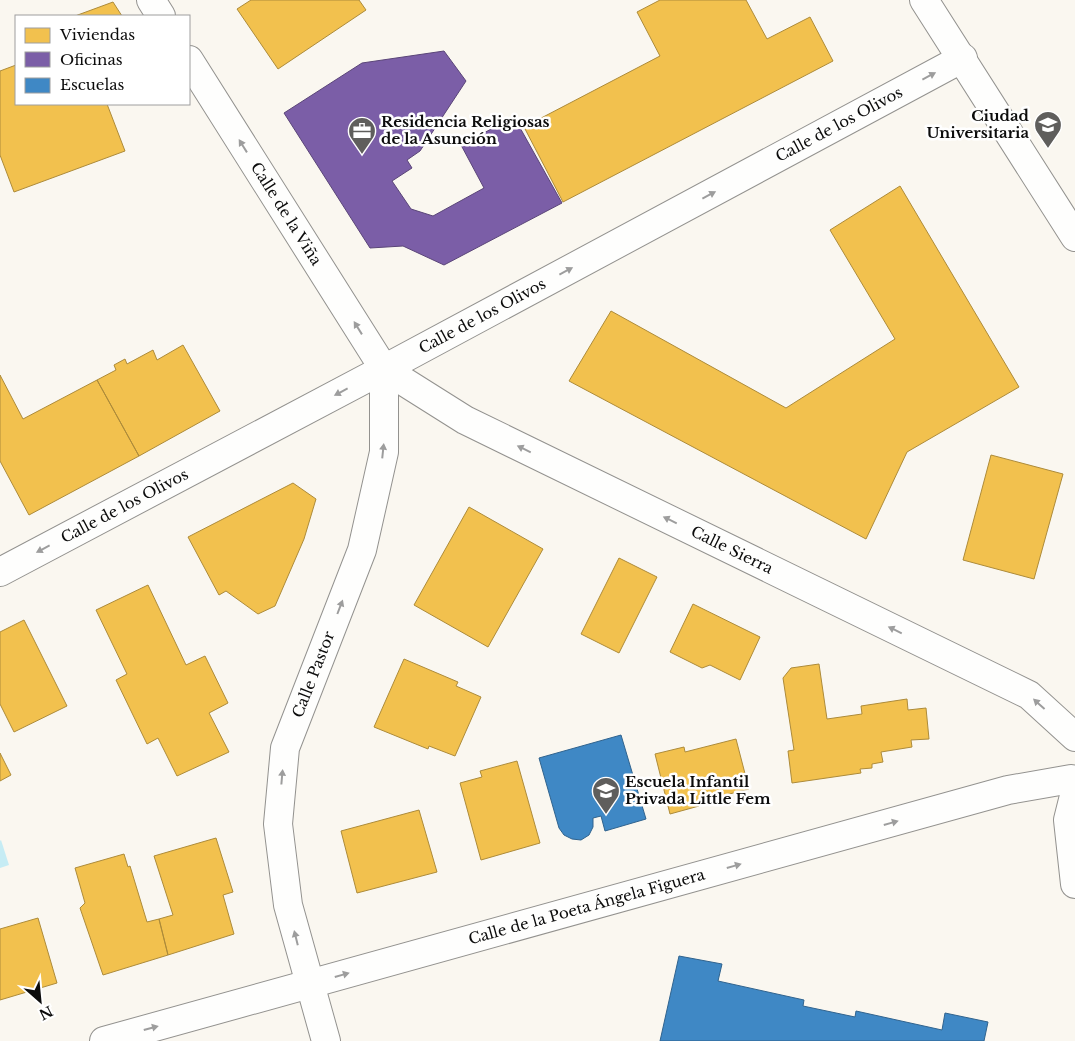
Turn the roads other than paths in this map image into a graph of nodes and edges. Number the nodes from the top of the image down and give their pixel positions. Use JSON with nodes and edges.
{"nodes":[{"id":1,"x":151,"y":0,"type":"edge"},
{"id":2,"x":924,"y":0,"type":"edge"},
{"id":3,"x":160,"y":15,"type":"edge"},
{"id":4,"x":963,"y":58,"type":"junction"},
{"id":5,"x":190,"y":62,"type":"edge"},
{"id":6,"x":1075,"y":237,"type":"edge"},
{"id":7,"x":384,"y":369,"type":"junction"},
{"id":8,"x":0,"y":572,"type":"edge"},
{"id":9,"x":1075,"y":737,"type":"edge"},
{"id":10,"x":1074,"y":787,"type":"edge"},
{"id":11,"x":1075,"y":884,"type":"edge"},
{"id":12,"x":310,"y":984,"type":"junction"},
{"id":13,"x":104,"y":1041,"type":"edge"},
{"id":14,"x":326,"y":1041,"type":"edge"}],
"edges":[{"from":1,"to":3,"type":"street"},
{"from":2,"to":4,"type":"street"},
{"from":4,"to":6,"type":"street"},
{"from":7,"to":4,"type":"street","name":"Calle de los Olivos","one_way":true},
{"from":7,"to":5,"type":"street","name":"Calle de la Viña","one_way":true},
{"from":7,"to":8,"type":"street","name":"Calle de los Olivos","one_way":true},
{"from":9,"to":7,"type":"street","name":"Calle Sierra","one_way":true},
{"from":12,"to":7,"type":"street","name":"Calle Pastor","one_way":true},
{"from":9,"to":10,"type":"street"},
{"from":10,"to":11,"type":"street"},
{"from":12,"to":10,"type":"street","name":"Calle de la Poeta Ángela Figuera","one_way":true},
{"from":13,"to":12,"type":"street","name":"Calle de la Poeta Ángela Figuera","one_way":true},
{"from":12,"to":14,"type":"street","name":"Calle Pastor"}]}
